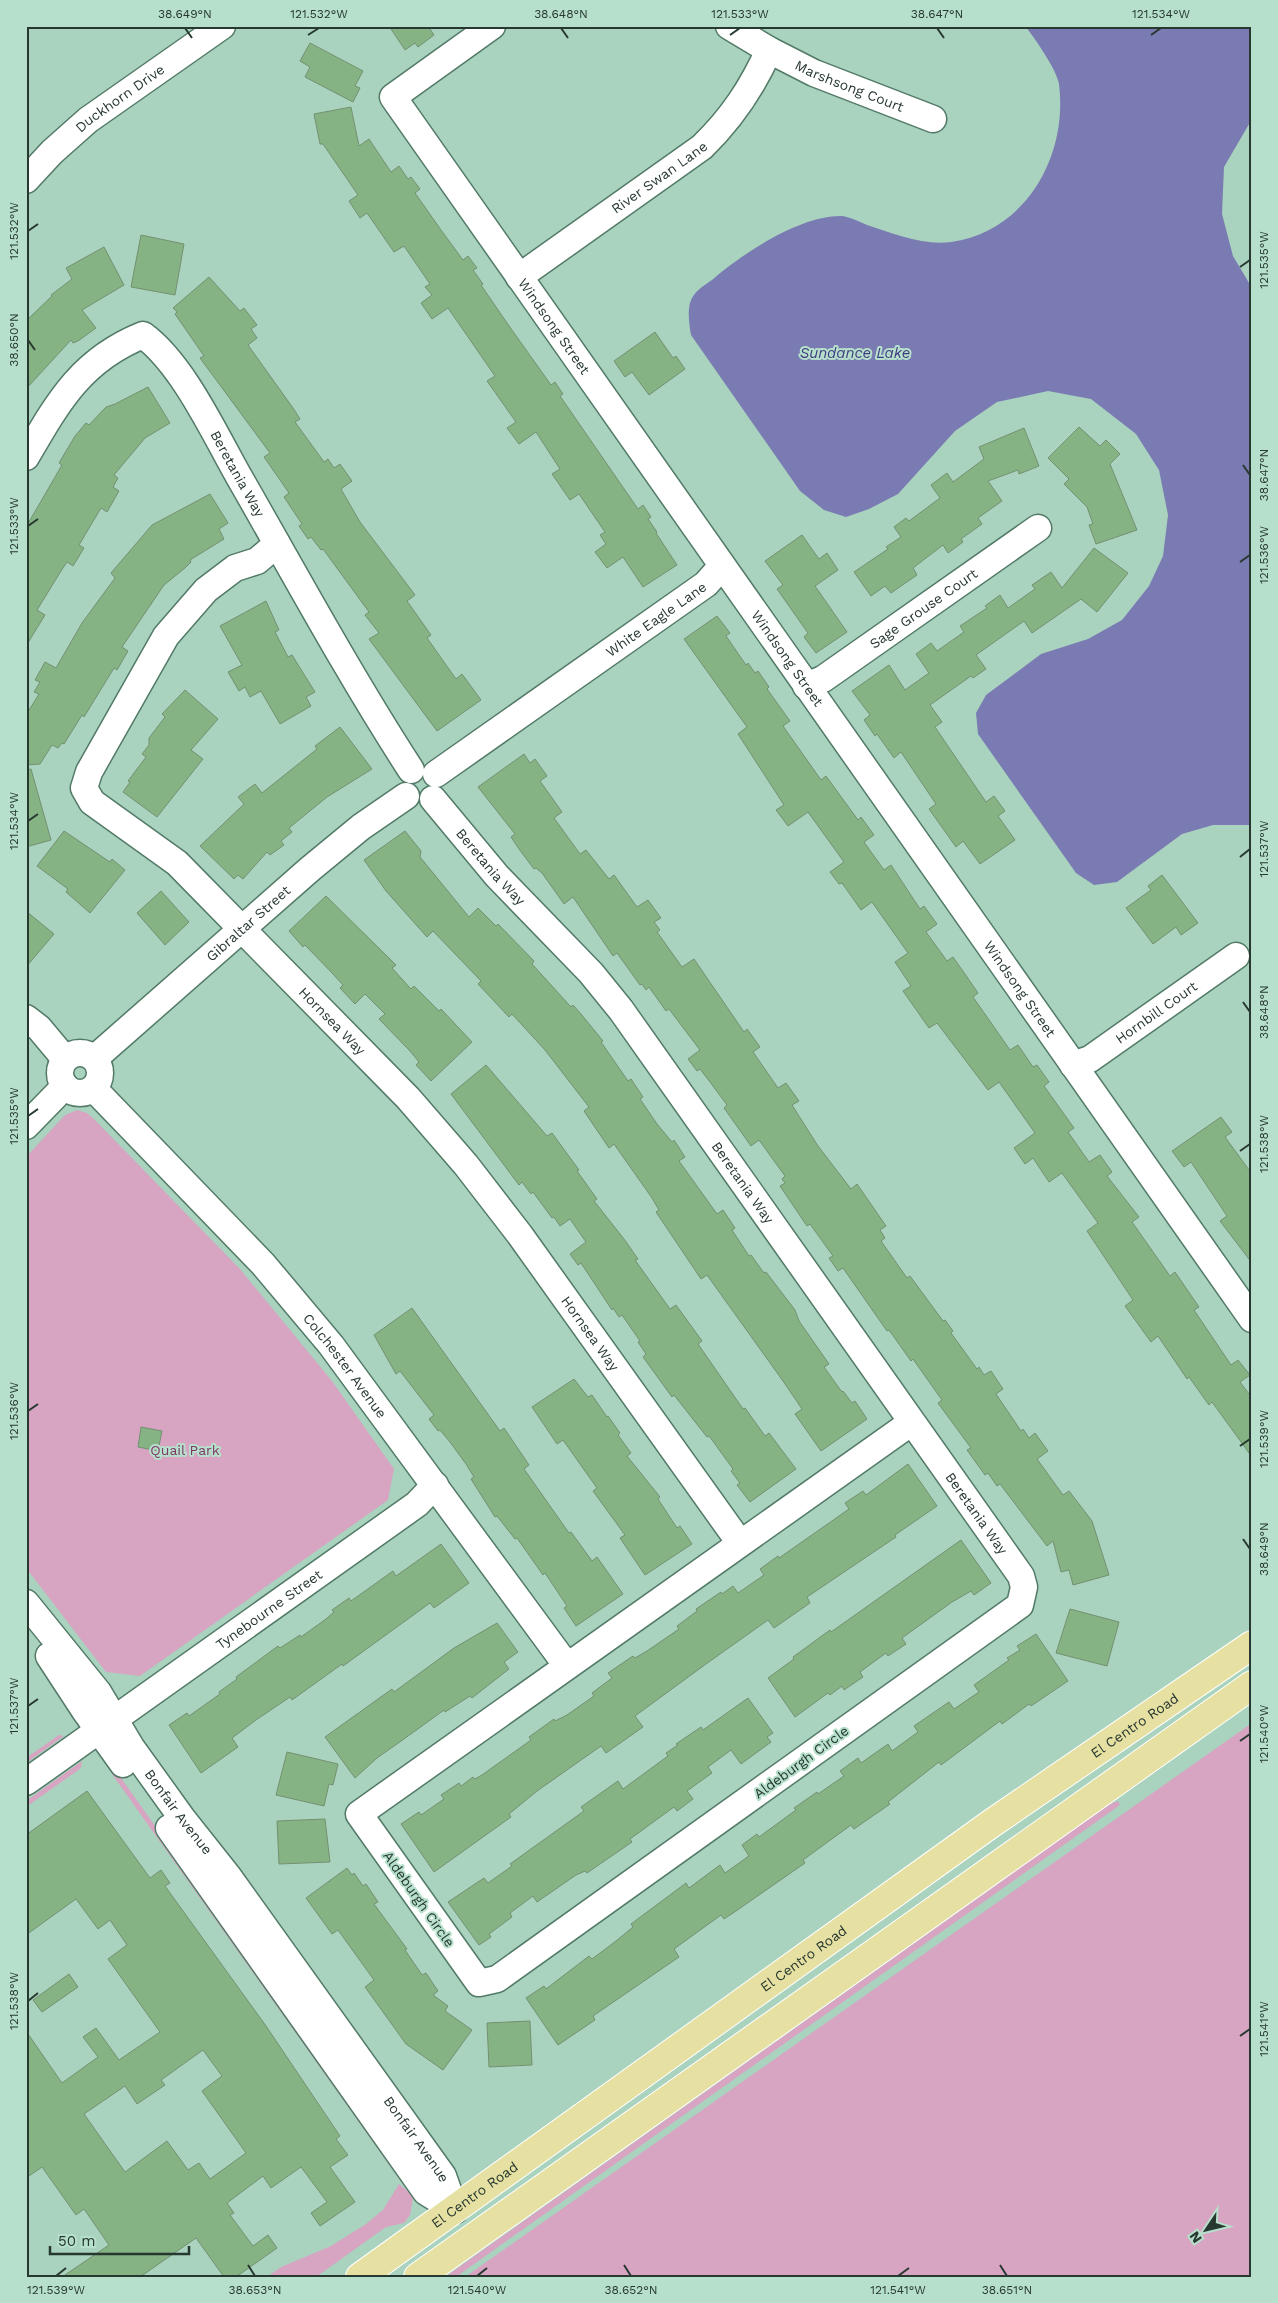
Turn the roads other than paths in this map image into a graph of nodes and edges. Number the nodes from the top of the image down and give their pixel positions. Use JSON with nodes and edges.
{"nodes":[{"id":1,"x":222,"y":26,"type":"edge"},
{"id":2,"x":492,"y":26,"type":"edge"},
{"id":3,"x":729,"y":26,"type":"edge"},
{"id":4,"x":769,"y":50,"type":"junction"},
{"id":5,"x":933,"y":118,"type":"dead end"},
{"id":6,"x":26,"y":180,"type":"edge"},
{"id":7,"x":519,"y":277,"type":"junction"},
{"id":8,"x":26,"y":457,"type":"edge"},
{"id":9,"x":1038,"y":528,"type":"dead end"},
{"id":10,"x":277,"y":544,"type":"junction"},
{"id":11,"x":722,"y":566,"type":"junction"},
{"id":12,"x":806,"y":686,"type":"junction"},
{"id":13,"x":427,"y":781,"type":"junction"},
{"id":14,"x":242,"y":928,"type":"junction"},
{"id":15,"x":1236,"y":956,"type":"dead end"},
{"id":16,"x":26,"y":1018,"type":"edge"},
{"id":17,"x":95,"y":1058,"type":"junction"},
{"id":18,"x":65,"y":1059,"type":"junction"},
{"id":19,"x":1073,"y":1065,"type":"junction"},
{"id":20,"x":66,"y":1086,"type":"junction"},
{"id":21,"x":94,"y":1089,"type":"junction"},
{"id":22,"x":26,"y":1126,"type":"edge"},
{"id":23,"x":1252,"y":1319,"type":"edge"},
{"id":24,"x":912,"y":1422,"type":"junction"},
{"id":25,"x":435,"y":1485,"type":"junction"},
{"id":26,"x":740,"y":1543,"type":"junction"},
{"id":27,"x":1024,"y":1588,"type":"joint"},
{"id":28,"x":26,"y":1603,"type":"edge"},
{"id":29,"x":26,"y":1619,"type":"edge"},
{"id":30,"x":1252,"y":1645,"type":"edge"},
{"id":31,"x":567,"y":1666,"type":"junction"},
{"id":32,"x":1252,"y":1685,"type":"edge"},
{"id":33,"x":107,"y":1726,"type":"junction"},
{"id":34,"x":26,"y":1782,"type":"edge"},
{"id":35,"x":455,"y":2210,"type":"junction"},
{"id":36,"x":360,"y":2277,"type":"edge"},
{"id":37,"x":418,"y":2277,"type":"edge"}],
"edges":[{"from":1,"to":6,"type":"street","name":"Duckhorn Drive"},
{"from":2,"to":7,"type":"street","name":"Windsong Street"},
{"from":3,"to":4,"type":"street","name":"Marshsong Court"},
{"from":4,"to":5,"type":"street","name":"Marshsong Court"},
{"from":4,"to":7,"type":"street","name":"River Swan Lane"},
{"from":7,"to":11,"type":"street","name":"Windsong Street"},
{"from":8,"to":10,"type":"street","name":"Beretania Way"},
{"from":9,"to":12,"type":"street","name":"Sage Grouse Court"},
{"from":10,"to":13,"type":"street","name":"Beretania Way"},
{"from":10,"to":14,"type":"street","name":"Hornsea Way"},
{"from":11,"to":12,"type":"street","name":"Windsong Street"},
{"from":11,"to":13,"type":"street","name":"White Eagle Lane"},
{"from":12,"to":19,"type":"street","name":"Windsong Street"},
{"from":13,"to":14,"type":"street","name":"Gibraltar Street"},
{"from":13,"to":24,"type":"street","name":"Beretania Way"},
{"from":14,"to":17,"type":"street","name":"Gibraltar Street"},
{"from":14,"to":26,"type":"street","name":"Hornsea Way"},
{"from":15,"to":19,"type":"street","name":"Hornbill Court"},
{"from":16,"to":18,"type":"street"},
{"from":17,"to":18,"type":"street"},
{"from":17,"to":21,"type":"street"},
{"from":18,"to":20,"type":"street"},
{"from":19,"to":23,"type":"street","name":"Windsong Street"},
{"from":20,"to":21,"type":"street"},
{"from":20,"to":22,"type":"street"},
{"from":21,"to":25,"type":"street","name":"Colchester Avenue"},
{"from":24,"to":26,"type":"street","name":"Aldeburgh Circle"},
{"from":24,"to":27,"type":"street","name":"Beretania Way"},
{"from":25,"to":31,"type":"street","name":"Colchester Avenue"},
{"from":25,"to":33,"type":"street","name":"Tynebourne Street"},
{"from":26,"to":31,"type":"street","name":"Aldeburgh Circle"},
{"from":27,"to":31,"type":"street","name":"Aldeburgh Circle"},
{"from":28,"to":33,"type":"street","name":"Bonfair Avenue"},
{"from":29,"to":33,"type":"street","name":"Bonfair Avenue"},
{"from":30,"to":35,"type":"main road","name":"El Centro Road"},
{"from":32,"to":37,"type":"main road"},
{"from":33,"to":34,"type":"street","name":"Tynebourne Street"},
{"from":33,"to":35,"type":"street","name":"Bonfair Avenue"},
{"from":35,"to":36,"type":"main road","name":"El Centro Road"}]}
